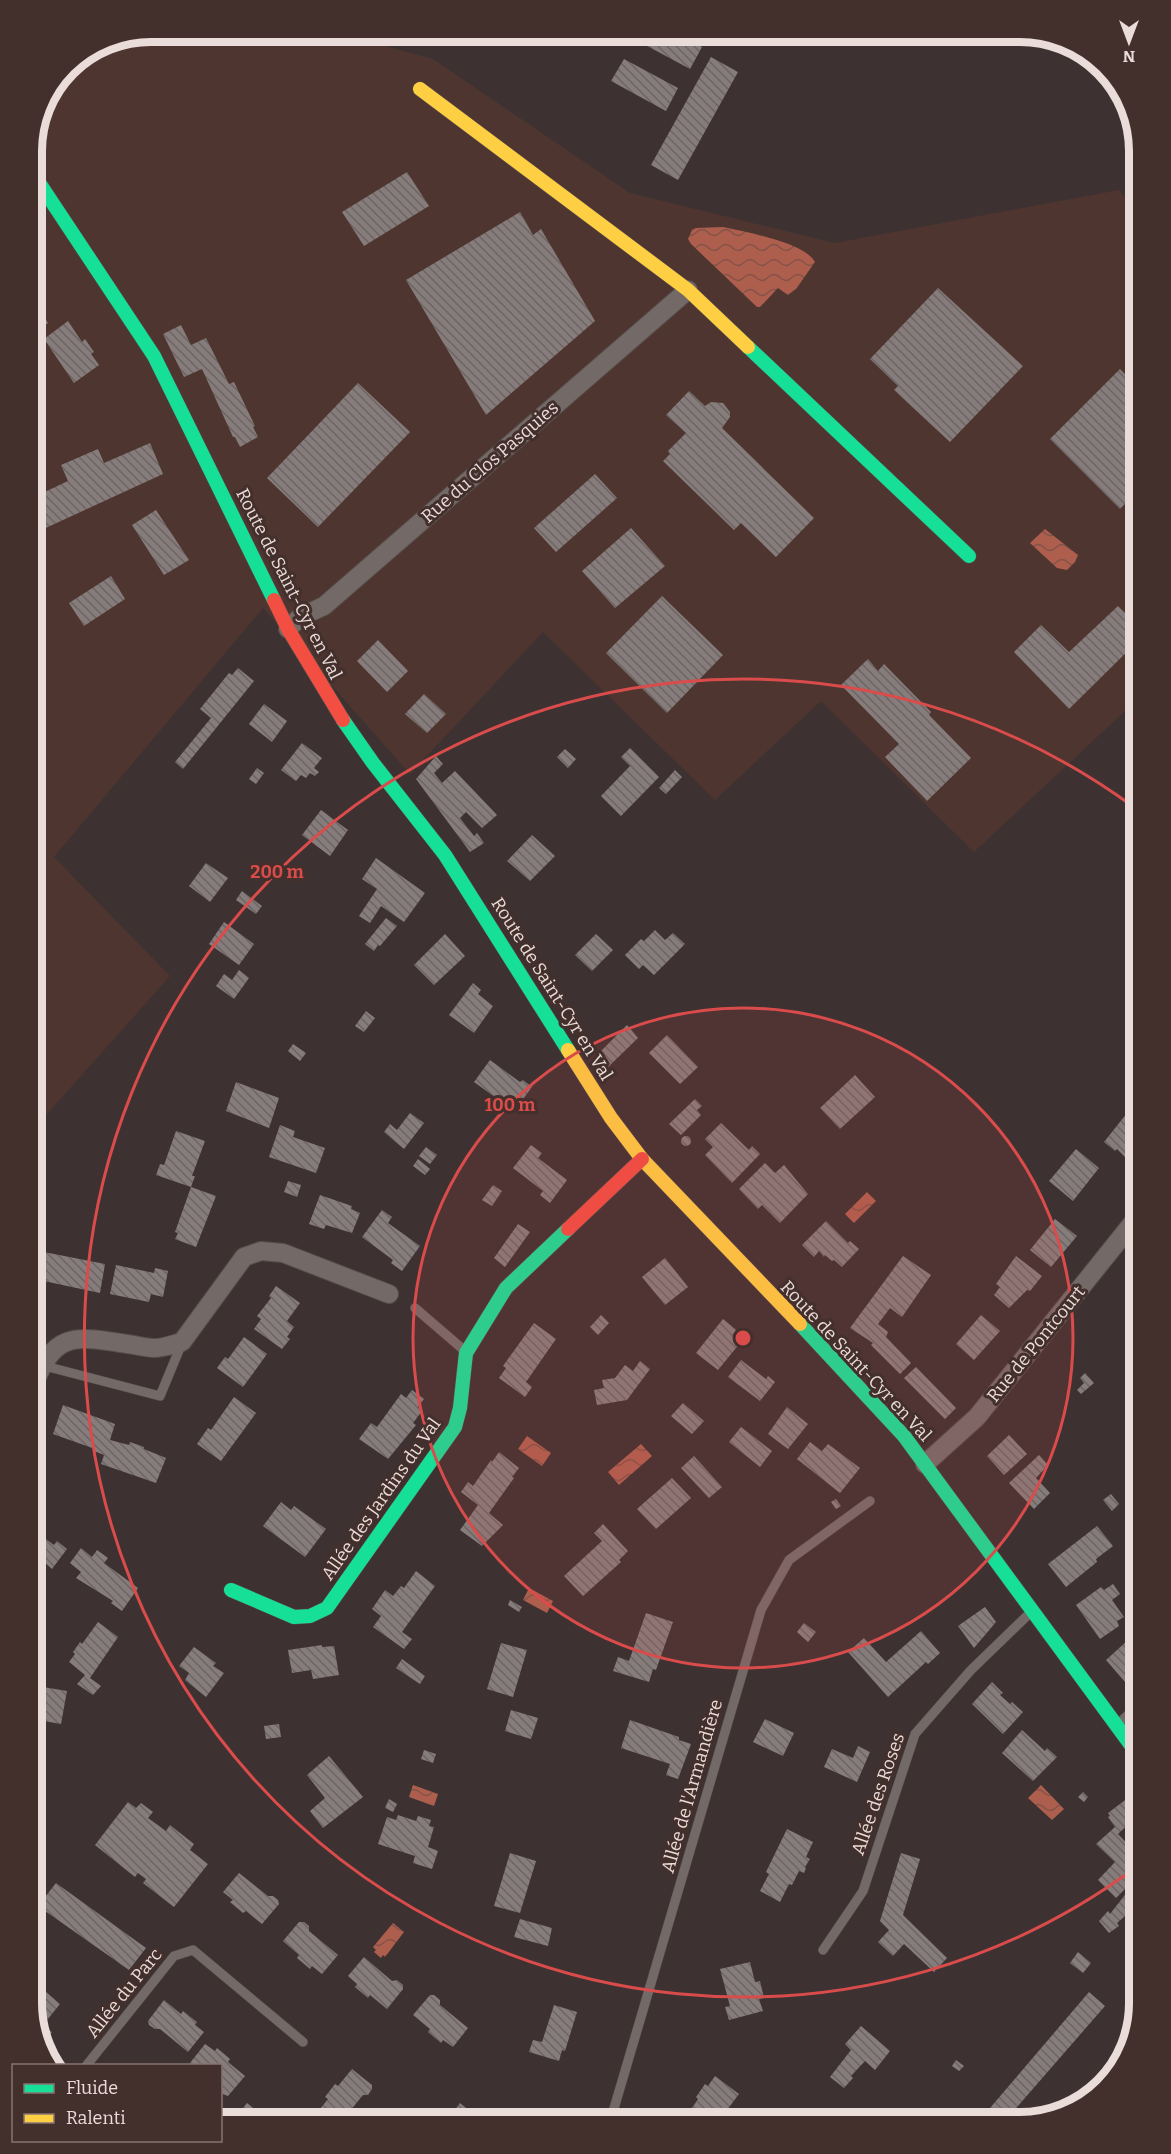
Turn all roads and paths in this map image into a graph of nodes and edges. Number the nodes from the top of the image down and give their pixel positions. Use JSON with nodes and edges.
{"nodes":[{"id":1,"x":420,"y":89,"type":"dead end"},
{"id":2,"x":42,"y":187,"type":"edge"},
{"id":3,"x":688,"y":290,"type":"junction"},
{"id":4,"x":969,"y":556,"type":"dead end"},
{"id":5,"x":288,"y":629,"type":"junction"},
{"id":6,"x":642,"y":1159,"type":"junction"},
{"id":7,"x":1129,"y":1229,"type":"edge"},
{"id":8,"x":389,"y":1294,"type":"dead end"},
{"id":9,"x":415,"y":1308,"type":"dead end"},
{"id":10,"x":182,"y":1342,"type":"junction"},
{"id":11,"x":466,"y":1353,"type":"junction"},
{"id":12,"x":42,"y":1364,"type":"edge"},
{"id":13,"x":42,"y":1365,"type":"edge"},
{"id":14,"x":925,"y":1464,"type":"junction"},
{"id":15,"x":870,"y":1501,"type":"dead end"},
{"id":16,"x":231,"y":1590,"type":"dead end"},
{"id":17,"x":1033,"y":1611,"type":"junction"},
{"id":18,"x":1129,"y":1715,"type":"edge"},
{"id":19,"x":1117,"y":1725,"type":"junction"},
{"id":20,"x":1129,"y":1741,"type":"edge"},
{"id":21,"x":823,"y":1950,"type":"dead end"},
{"id":22,"x":303,"y":2042,"type":"dead end"},
{"id":23,"x":88,"y":2064,"type":"edge"},
{"id":24,"x":613,"y":2112,"type":"edge"}],
"edges":[{"from":1,"to":3,"type":"street"},
{"from":2,"to":5,"type":"street","name":"Route de Saint-Cyr en Val"},
{"from":3,"to":4,"type":"street"},
{"from":3,"to":5,"type":"street","name":"Rue du Clos Pasquies"},
{"from":5,"to":6,"type":"street","name":"Route de Saint-Cyr en Val"},
{"from":6,"to":11,"type":"street","name":"Allée des Jardins du Val"},
{"from":6,"to":14,"type":"street","name":"Route de Saint-Cyr en Val"},
{"from":7,"to":14,"type":"street","name":"Rue de Pontcourt"},
{"from":8,"to":10,"type":"street"},
{"from":9,"to":11,"type":"lane"},
{"from":10,"to":12,"type":"street"},
{"from":10,"to":13,"type":"lane"},
{"from":11,"to":16,"type":"street","name":"Allée des Jardins du Val"},
{"from":14,"to":17,"type":"street","name":"Route de Saint-Cyr en Val"},
{"from":15,"to":24,"type":"lane","name":"Allée de l'Armandière"},
{"from":17,"to":19,"type":"street","name":"Route de Saint-Cyr en Val"},
{"from":17,"to":21,"type":"lane","name":"Allée des Roses"},
{"from":18,"to":19,"type":"lane"},
{"from":19,"to":20,"type":"street","name":"Route de Saint-Cyr en Val"},
{"from":22,"to":23,"type":"lane","name":"Allée du Parc"}]}
